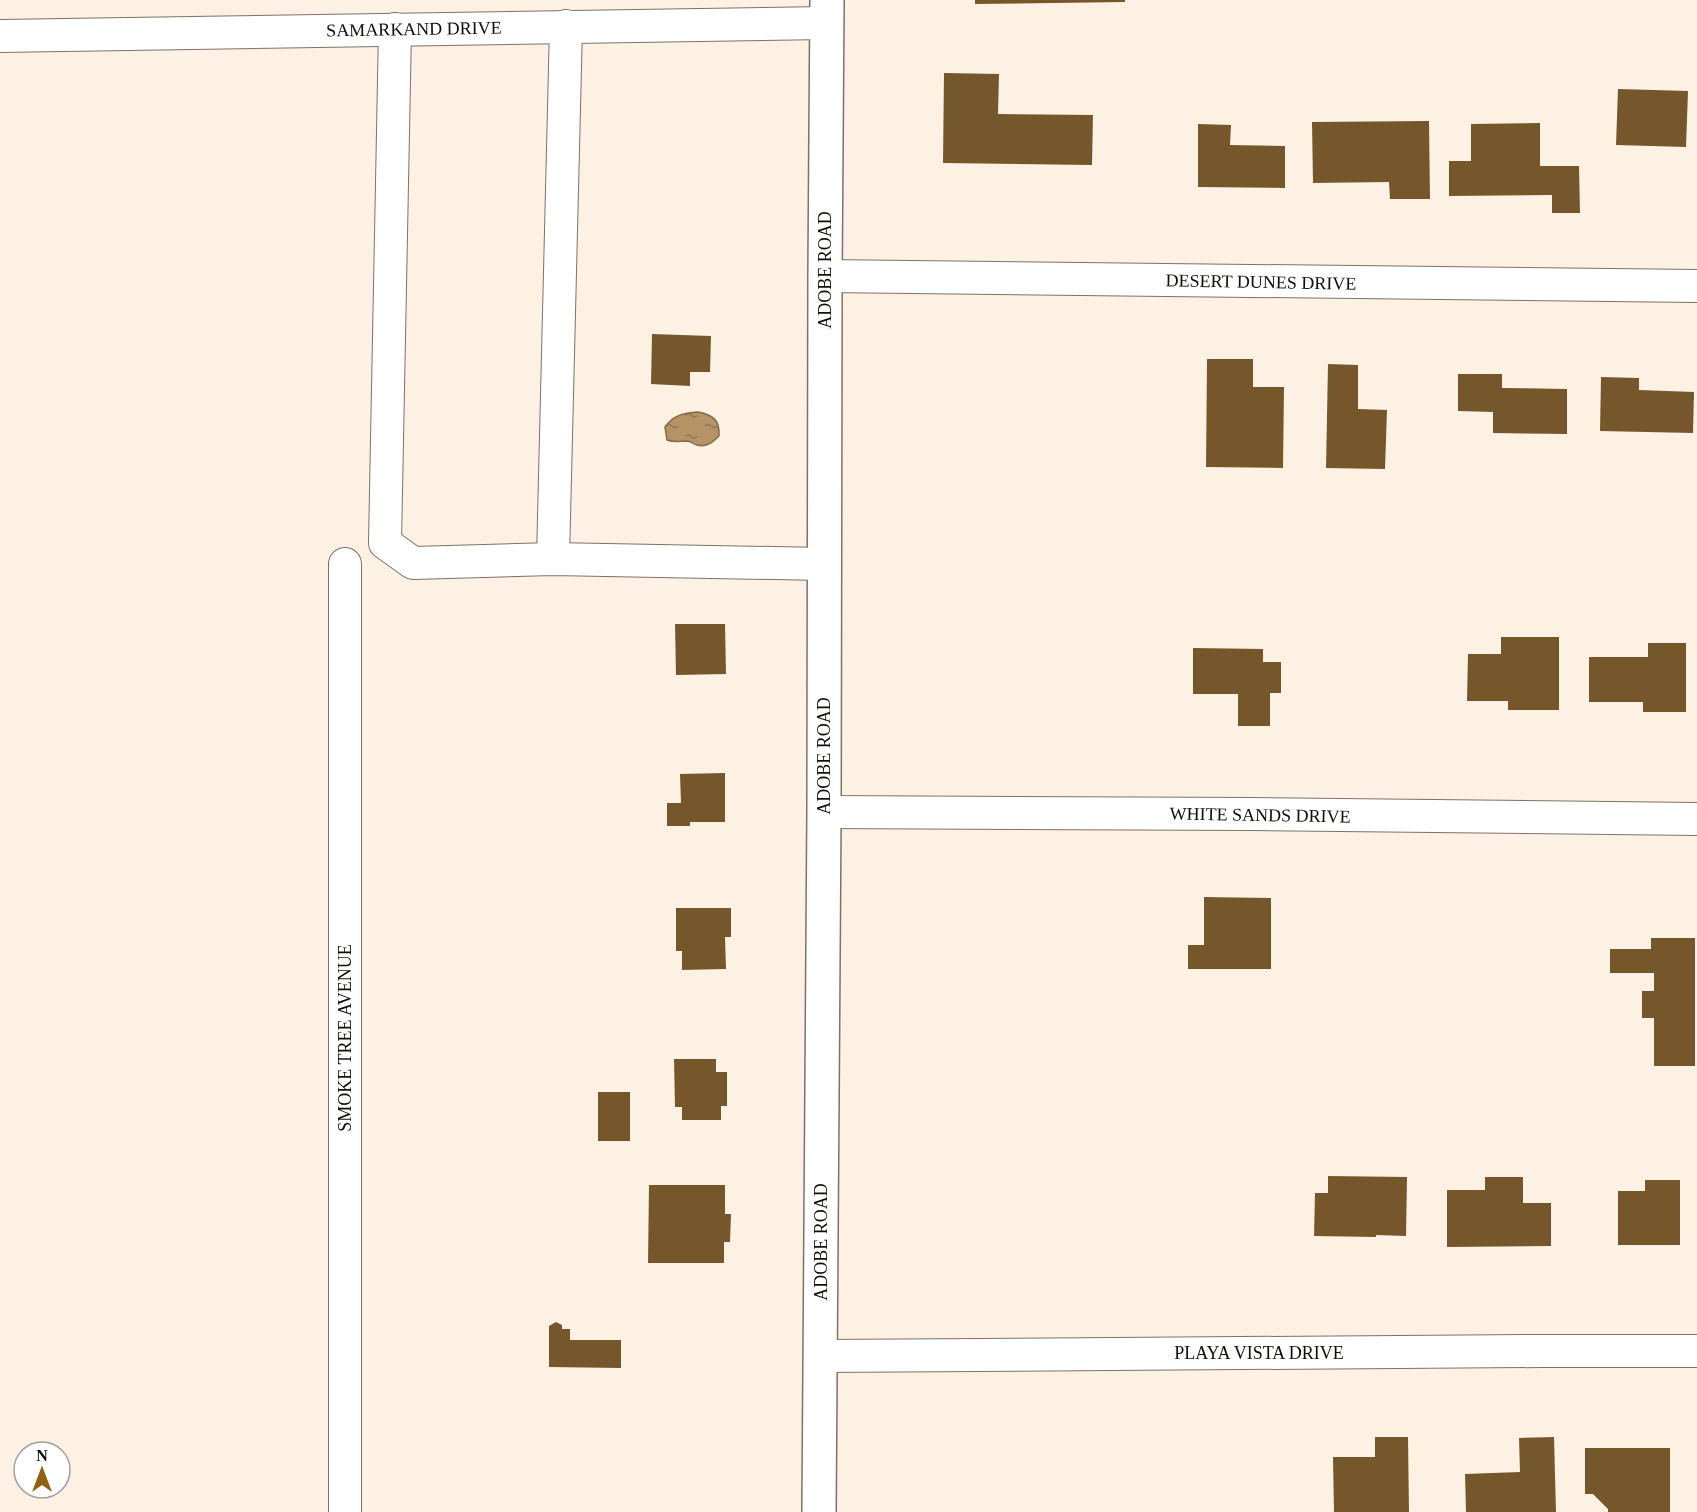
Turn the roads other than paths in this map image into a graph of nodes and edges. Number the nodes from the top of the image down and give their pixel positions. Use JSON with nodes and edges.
{"nodes":[{"id":1,"x":827,"y":11,"type":"edge"},
{"id":2,"x":566,"y":26,"type":"junction"},
{"id":3,"x":395,"y":29,"type":"junction"},
{"id":4,"x":0,"y":36,"type":"edge"},
{"id":5,"x":825,"y":276,"type":"junction"},
{"id":6,"x":1697,"y":286,"type":"edge"},
{"id":7,"x":553,"y":559,"type":"junction"},
{"id":8,"x":345,"y":564,"type":"dead end"},
{"id":9,"x":824,"y":564,"type":"junction"},
{"id":10,"x":824,"y":812,"type":"junction"},
{"id":11,"x":1697,"y":819,"type":"edge"},
{"id":12,"x":1697,"y":1351,"type":"edge"},
{"id":13,"x":820,"y":1356,"type":"junction"},
{"id":14,"x":345,"y":1512,"type":"edge"},
{"id":15,"x":819,"y":1512,"type":"edge"}],
"edges":[{"from":1,"to":2,"type":"street","name":"SAMARKAND DRIVE"},
{"from":1,"to":5,"type":"main road","name":"ADOBE ROAD"},
{"from":2,"to":3,"type":"street","name":"SAMARKAND DRIVE"},
{"from":2,"to":7,"type":"street"},
{"from":3,"to":4,"type":"street","name":"SAMARKAND DRIVE"},
{"from":3,"to":7,"type":"street"},
{"from":5,"to":6,"type":"street","name":"DESERT DUNES DRIVE"},
{"from":5,"to":9,"type":"main road","name":"ADOBE ROAD"},
{"from":7,"to":9,"type":"street"},
{"from":8,"to":14,"type":"street","name":"SMOKE TREE AVENUE"},
{"from":9,"to":10,"type":"main road","name":"ADOBE ROAD"},
{"from":10,"to":11,"type":"street","name":"WHITE SANDS DRIVE"},
{"from":10,"to":13,"type":"main road","name":"ADOBE ROAD"},
{"from":12,"to":13,"type":"street","name":"PLAYA VISTA DRIVE"},
{"from":13,"to":15,"type":"main road","name":"ADOBE ROAD"}]}
